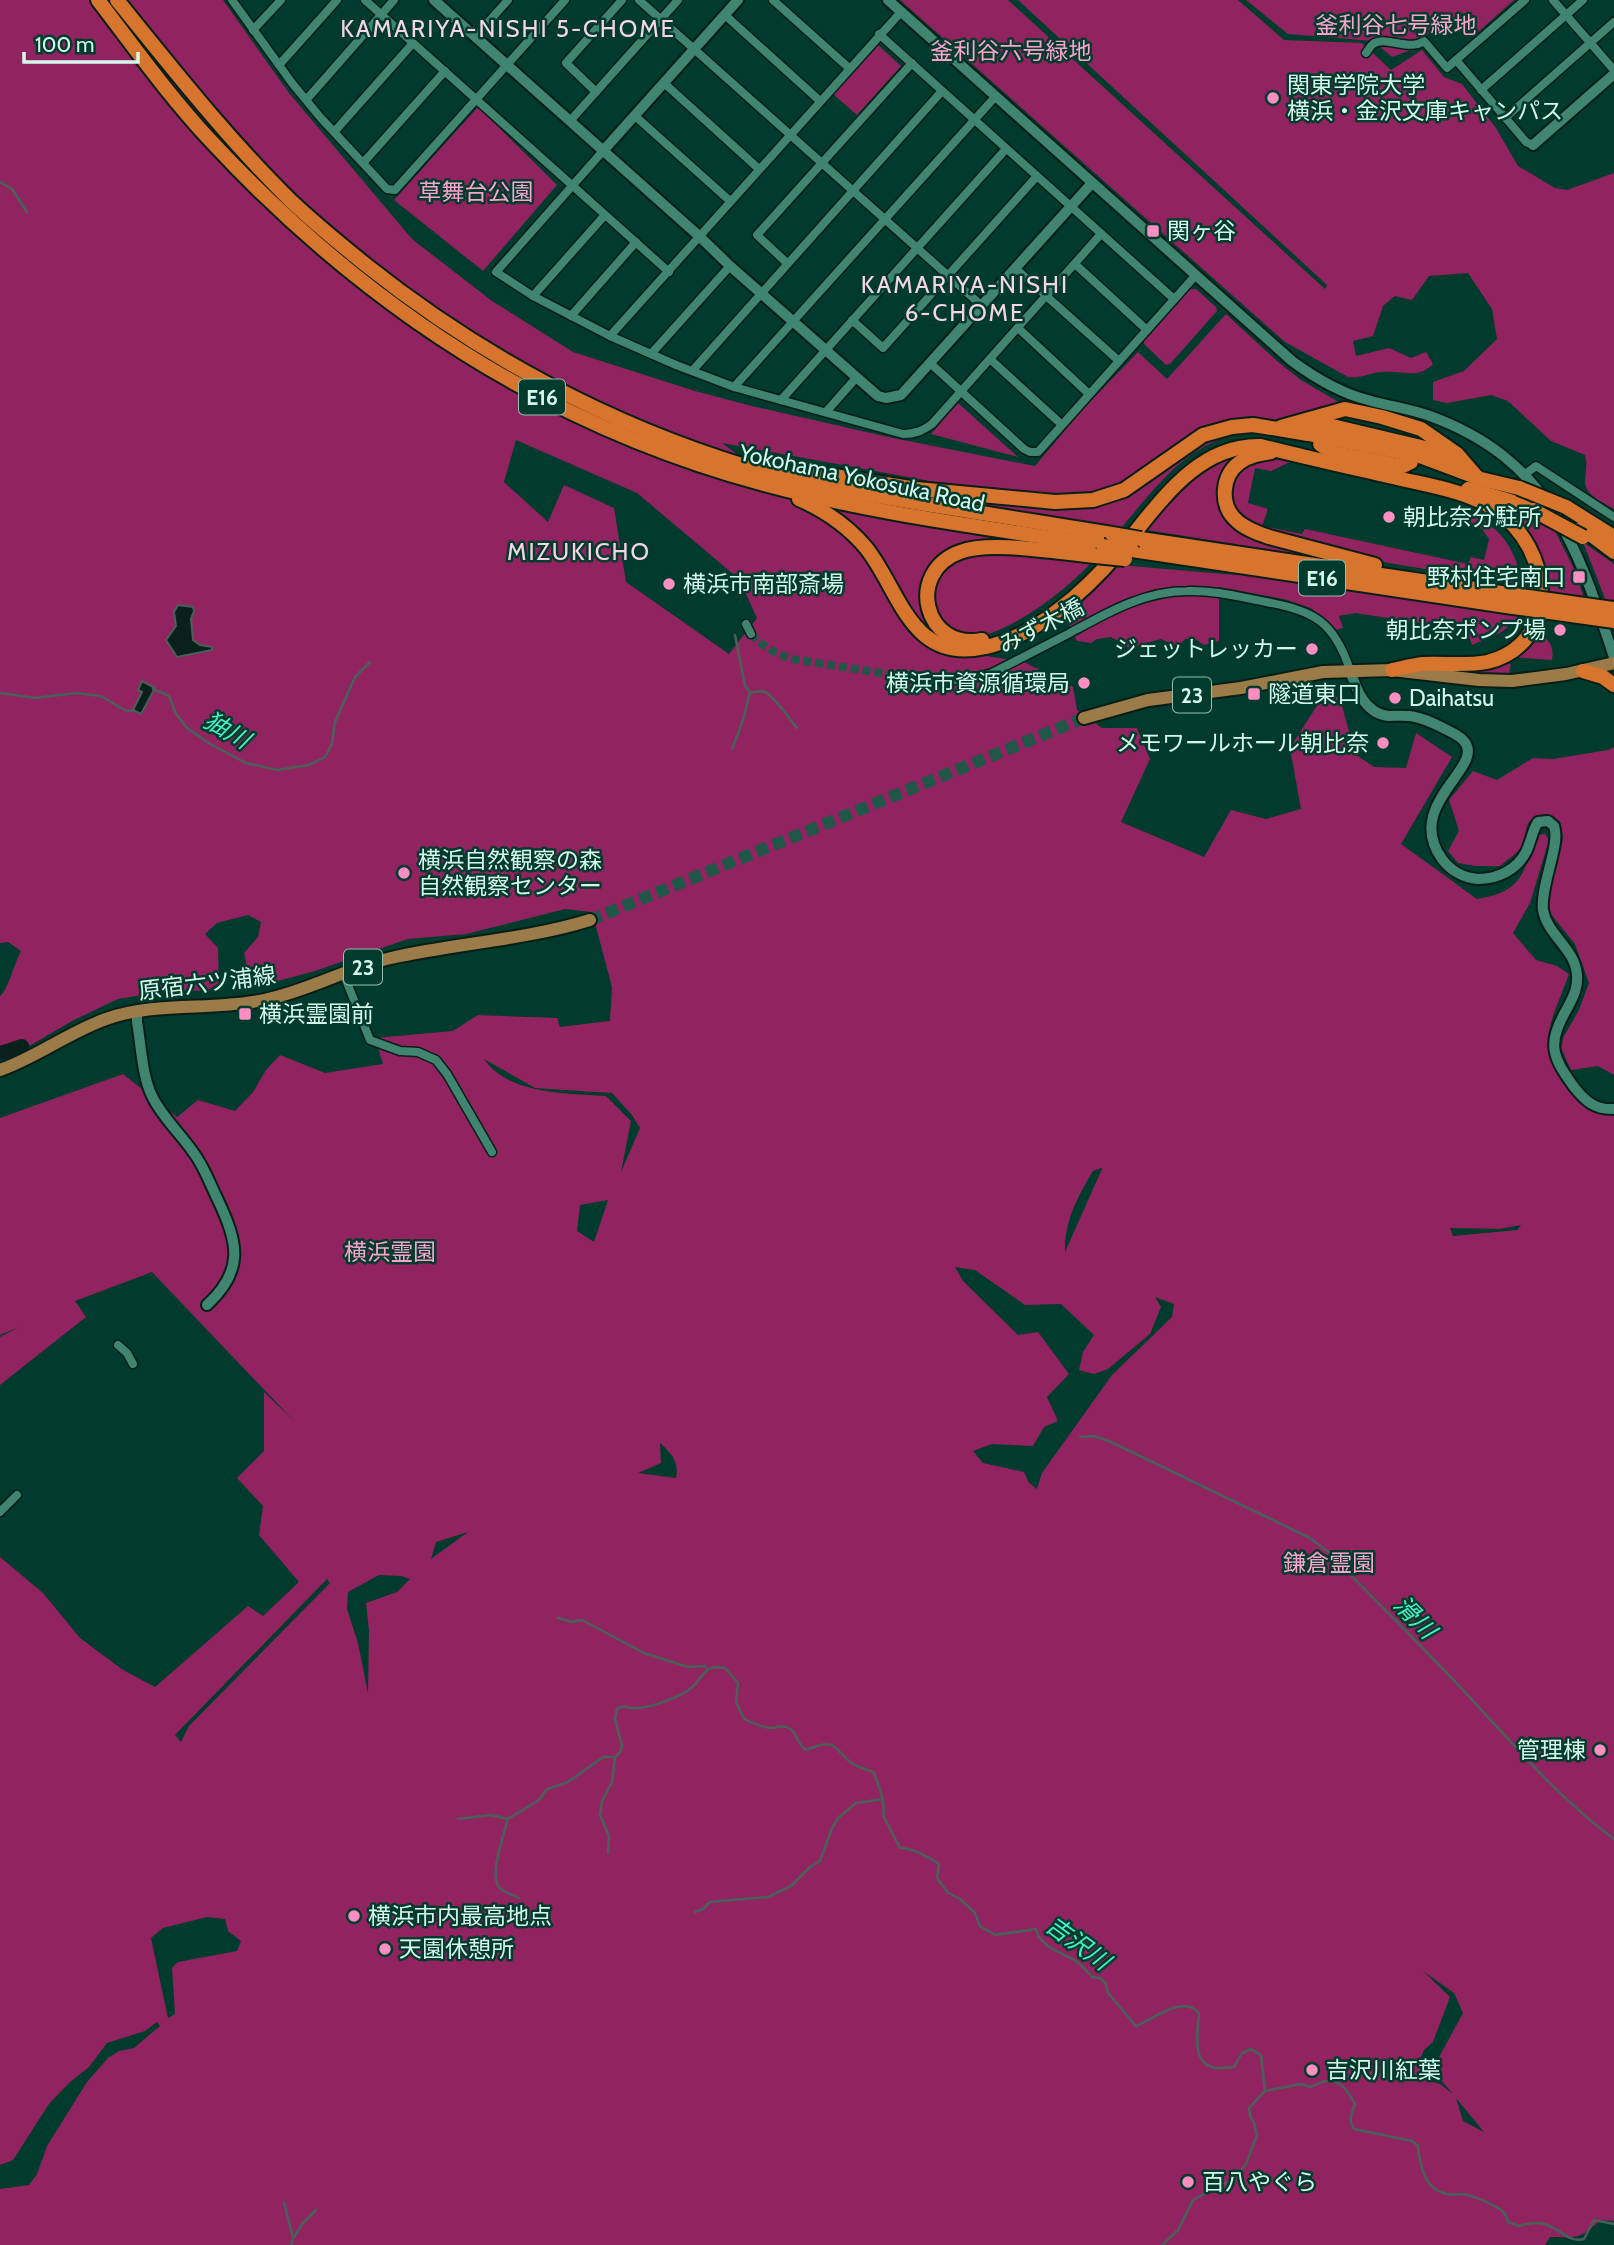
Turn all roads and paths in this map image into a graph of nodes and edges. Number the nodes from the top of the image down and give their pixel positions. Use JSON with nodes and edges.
{"nodes":[{"id":1,"x":98,"y":0,"type":"edge"},
{"id":2,"x":232,"y":0,"type":"edge"},
{"id":3,"x":281,"y":0,"type":"edge"},
{"id":4,"x":337,"y":0,"type":"edge"},
{"id":5,"x":365,"y":0,"type":"edge"},
{"id":6,"x":394,"y":0,"type":"edge"},
{"id":7,"x":434,"y":0,"type":"edge"},
{"id":8,"x":508,"y":0,"type":"edge"},
{"id":9,"x":565,"y":0,"type":"edge"},
{"id":10,"x":622,"y":0,"type":"edge"},
{"id":11,"x":639,"y":0,"type":"edge"},
{"id":12,"x":678,"y":0,"type":"edge"},
{"id":13,"x":738,"y":0,"type":"edge"},
{"id":14,"x":773,"y":0,"type":"edge"},
{"id":15,"x":888,"y":0,"type":"edge"},
{"id":16,"x":1525,"y":0,"type":"edge"},
{"id":17,"x":1553,"y":0,"type":"edge"},
{"id":18,"x":1583,"y":0,"type":"edge"},
{"id":19,"x":118,"y":1,"type":"edge"},
{"id":20,"x":901,"y":12,"type":"junction"},
{"id":21,"x":381,"y":14,"type":"junction"},
{"id":22,"x":725,"y":15,"type":"junction"},
{"id":23,"x":1566,"y":15,"type":"junction"},
{"id":24,"x":661,"y":19,"type":"junction"},
{"id":25,"x":1614,"y":22,"type":"edge"},
{"id":26,"x":253,"y":30,"type":"junction"},
{"id":27,"x":879,"y":34,"type":"junction"},
{"id":28,"x":476,"y":36,"type":"junction"},
{"id":29,"x":413,"y":43,"type":"junction"},
{"id":30,"x":1590,"y":43,"type":"junction"},
{"id":31,"x":694,"y":48,"type":"junction"},
{"id":32,"x":1366,"y":53,"type":"dead end"},
{"id":33,"x":1456,"y":60,"type":"junction"},
{"id":34,"x":912,"y":63,"type":"junction"},
{"id":35,"x":279,"y":65,"type":"junction"},
{"id":36,"x":508,"y":65,"type":"junction"},
{"id":37,"x":849,"y":68,"type":"junction"},
{"id":38,"x":445,"y":71,"type":"junction"},
{"id":39,"x":1614,"y":72,"type":"edge"},
{"id":40,"x":664,"y":83,"type":"junction"},
{"id":41,"x":1481,"y":90,"type":"junction"},
{"id":42,"x":942,"y":91,"type":"junction"},
{"id":43,"x":596,"y":92,"type":"junction"},
{"id":44,"x":995,"y":97,"type":"junction"},
{"id":45,"x":307,"y":99,"type":"junction"},
{"id":46,"x":476,"y":99,"type":"junction"},
{"id":47,"x":820,"y":101,"type":"junction"},
{"id":48,"x":634,"y":116,"type":"junction"},
{"id":49,"x":1505,"y":118,"type":"junction"},
{"id":50,"x":974,"y":119,"type":"junction"},
{"id":51,"x":570,"y":121,"type":"junction"},
{"id":52,"x":335,"y":131,"type":"junction"},
{"id":53,"x":790,"y":135,"type":"junction"},
{"id":54,"x":1533,"y":145,"type":"joint"},
{"id":55,"x":1006,"y":149,"type":"junction"},
{"id":56,"x":603,"y":151,"type":"junction"},
{"id":57,"x":363,"y":163,"type":"junction"},
{"id":58,"x":822,"y":163,"type":"junction"},
{"id":59,"x":759,"y":169,"type":"junction"},
{"id":60,"x":1037,"y":176,"type":"junction"},
{"id":61,"x":1091,"y":183,"type":"junction"},
{"id":62,"x":572,"y":186,"type":"junction"},
{"id":63,"x":853,"y":191,"type":"junction"},
{"id":64,"x":730,"y":201,"type":"junction"},
{"id":65,"x":1071,"y":206,"type":"junction"},
{"id":66,"x":605,"y":215,"type":"junction"},
{"id":67,"x":884,"y":219,"type":"junction"},
{"id":68,"x":1101,"y":234,"type":"junction"},
{"id":69,"x":699,"y":236,"type":"junction"},
{"id":70,"x":636,"y":242,"type":"junction"},
{"id":71,"x":917,"y":248,"type":"junction"},
{"id":72,"x":787,"y":263,"type":"junction"},
{"id":73,"x":1074,"y":264,"type":"junction"},
{"id":74,"x":730,"y":266,"type":"junction"},
{"id":75,"x":1015,"y":268,"type":"junction"},
{"id":76,"x":668,"y":271,"type":"junction"},
{"id":77,"x":948,"y":276,"type":"junction"},
{"id":78,"x":1195,"y":276,"type":"junction"},
{"id":79,"x":762,"y":293,"type":"junction"},
{"id":80,"x":533,"y":296,"type":"junction"},
{"id":81,"x":1045,"y":296,"type":"junction"},
{"id":82,"x":1174,"y":299,"type":"junction"},
{"id":83,"x":981,"y":305,"type":"junction"},
{"id":84,"x":571,"y":316,"type":"junction"},
{"id":85,"x":852,"y":320,"type":"junction"},
{"id":86,"x":794,"y":321,"type":"junction"},
{"id":87,"x":1018,"y":328,"type":"junction"},
{"id":88,"x":1147,"y":330,"type":"junction"},
{"id":89,"x":610,"y":336,"type":"junction"},
{"id":90,"x":826,"y":349,"type":"junction"},
{"id":91,"x":651,"y":354,"type":"junction"},
{"id":92,"x":990,"y":359,"type":"junction"},
{"id":93,"x":1119,"y":361,"type":"junction"},
{"id":94,"x":930,"y":363,"type":"junction"},
{"id":95,"x":693,"y":370,"type":"junction"},
{"id":96,"x":856,"y":378,"type":"junction"},
{"id":97,"x":734,"y":387,"type":"junction"},
{"id":98,"x":960,"y":391,"type":"junction"},
{"id":99,"x":1089,"y":394,"type":"junction"},
{"id":100,"x":781,"y":400,"type":"junction"},
{"id":101,"x":826,"y":412,"type":"junction"},
{"id":102,"x":610,"y":414,"type":"junction"},
{"id":103,"x":1330,"y":419,"type":"junction"},
{"id":104,"x":1061,"y":424,"type":"junction"},
{"id":105,"x":1305,"y":429,"type":"junction"},
{"id":106,"x":1293,"y":453,"type":"junction"},
{"id":107,"x":1432,"y":457,"type":"junction"},
{"id":108,"x":1476,"y":475,"type":"junction"},
{"id":109,"x":1522,"y":481,"type":"junction"},
{"id":110,"x":765,"y":484,"type":"junction"},
{"id":111,"x":1425,"y":484,"type":"junction"},
{"id":112,"x":1533,"y":506,"type":"junction"},
{"id":113,"x":1614,"y":517,"type":"edge"},
{"id":114,"x":1583,"y":533,"type":"junction"},
{"id":115,"x":1614,"y":537,"type":"edge"},
{"id":116,"x":1103,"y":545,"type":"junction"},
{"id":117,"x":1132,"y":549,"type":"junction"},
{"id":118,"x":1614,"y":552,"type":"edge"},
{"id":119,"x":1614,"y":560,"type":"edge"},
{"id":120,"x":1490,"y":592,"type":"junction"},
{"id":121,"x":1514,"y":601,"type":"junction"},
{"id":122,"x":1614,"y":608,"type":"edge"},
{"id":123,"x":1614,"y":621,"type":"edge"},
{"id":124,"x":746,"y":624,"type":"dead end"},
{"id":125,"x":751,"y":634,"type":"tunnel mouth"},
{"id":126,"x":1614,"y":657,"type":"edge"},
{"id":127,"x":1614,"y":663,"type":"edge"},
{"id":128,"x":1350,"y":670,"type":"junction"},
{"id":129,"x":1392,"y":670,"type":"junction"},
{"id":130,"x":1583,"y":671,"type":"junction"},
{"id":131,"x":912,"y":678,"type":"tunnel mouth"},
{"id":132,"x":1614,"y":685,"type":"edge"},
{"id":133,"x":1084,"y":718,"type":"tunnel mouth"},
{"id":134,"x":590,"y":920,"type":"tunnel mouth"},
{"id":135,"x":344,"y":975,"type":"junction"},
{"id":136,"x":137,"y":1012,"type":"junction"},
{"id":137,"x":0,"y":1070,"type":"edge"},
{"id":138,"x":1614,"y":1109,"type":"edge"},
{"id":139,"x":492,"y":1152,"type":"dead end"},
{"id":140,"x":207,"y":1306,"type":"dead end"},
{"id":141,"x":118,"y":1345,"type":"dead end"},
{"id":142,"x":132,"y":1364,"type":"dead end"},
{"id":143,"x":17,"y":1494,"type":"dead end"},
{"id":144,"x":0,"y":1512,"type":"edge"}],
"edges":[{"from":1,"to":110,"type":"highway","name":"Yokohama Yokosuka Road","number":"E16"},
{"from":2,"to":26,"type":"street"},
{"from":3,"to":26,"type":"street"},
{"from":4,"to":35,"type":"street"},
{"from":5,"to":21,"type":"street"},
{"from":6,"to":21,"type":"street"},
{"from":7,"to":28,"type":"street"},
{"from":8,"to":28,"type":"street"},
{"from":9,"to":36,"type":"street"},
{"from":10,"to":43,"type":"street"},
{"from":11,"to":24,"type":"street"},
{"from":12,"to":24,"type":"street"},
{"from":13,"to":22,"type":"street"},
{"from":14,"to":37,"type":"street"},
{"from":15,"to":20,"type":"street"},
{"from":16,"to":33,"type":"street"},
{"from":17,"to":23,"type":"street"},
{"from":18,"to":23,"type":"street"},
{"from":19,"to":102,"type":"highway","name":"Yokohama Yokosuka Road","number":"E16"},
{"from":20,"to":27,"type":"street"},
{"from":20,"to":44,"type":"street"},
{"from":21,"to":29,"type":"street"},
{"from":21,"to":45,"type":"street"},
{"from":22,"to":31,"type":"street"},
{"from":22,"to":47,"type":"street"},
{"from":23,"to":30,"type":"street"},
{"from":23,"to":41,"type":"street"},
{"from":24,"to":31,"type":"street"},
{"from":24,"to":43,"type":"street"},
{"from":25,"to":30,"type":"street"},
{"from":26,"to":35,"type":"street"},
{"from":27,"to":34,"type":"street"},
{"from":27,"to":37,"type":"street"},
{"from":28,"to":36,"type":"street"},
{"from":29,"to":38,"type":"street"},
{"from":29,"to":52,"type":"street"},
{"from":30,"to":39,"type":"street"},
{"from":30,"to":49,"type":"street"},
{"from":31,"to":40,"type":"street"},
{"from":31,"to":53,"type":"street"},
{"from":32,"to":33,"type":"street"},
{"from":33,"to":41,"type":"street"},
{"from":34,"to":42,"type":"street"},
{"from":34,"to":58,"type":"street"},
{"from":35,"to":45,"type":"street"},
{"from":36,"to":46,"type":"street"},
{"from":36,"to":51,"type":"street"},
{"from":37,"to":47,"type":"street"},
{"from":38,"to":46,"type":"street"},
{"from":38,"to":57,"type":"street"},
{"from":39,"to":54,"type":"street"},
{"from":40,"to":48,"type":"street"},
{"from":40,"to":59,"type":"street"},
{"from":41,"to":49,"type":"street"},
{"from":42,"to":50,"type":"street"},
{"from":42,"to":63,"type":"street"},
{"from":43,"to":51,"type":"street"},
{"from":44,"to":50,"type":"street"},
{"from":44,"to":61,"type":"street"},
{"from":45,"to":52,"type":"street"},
{"from":46,"to":57,"type":"street"},
{"from":46,"to":62,"type":"street"},
{"from":47,"to":53,"type":"street"},
{"from":48,"to":56,"type":"street"},
{"from":48,"to":64,"type":"street"},
{"from":49,"to":54,"type":"street"},
{"from":50,"to":55,"type":"street"},
{"from":50,"to":67,"type":"street"},
{"from":51,"to":56,"type":"street"},
{"from":52,"to":57,"type":"street"},
{"from":53,"to":58,"type":"street"},
{"from":53,"to":59,"type":"street"},
{"from":55,"to":60,"type":"street"},
{"from":55,"to":71,"type":"street"},
{"from":56,"to":62,"type":"street"},
{"from":56,"to":69,"type":"street"},
{"from":58,"to":63,"type":"street"},
{"from":58,"to":72,"type":"street"},
{"from":59,"to":64,"type":"street"},
{"from":60,"to":65,"type":"street"},
{"from":60,"to":77,"type":"street"},
{"from":61,"to":65,"type":"street"},
{"from":61,"to":78,"type":"street"},
{"from":62,"to":66,"type":"street"},
{"from":62,"to":80,"type":"street"},
{"from":63,"to":67,"type":"street"},
{"from":63,"to":72,"type":"street"},
{"from":64,"to":69,"type":"street"},
{"from":65,"to":68,"type":"street"},
{"from":65,"to":75,"type":"street"},
{"from":66,"to":70,"type":"street"},
{"from":66,"to":80,"type":"street"},
{"from":67,"to":71,"type":"street"},
{"from":67,"to":86,"type":"street"},
{"from":68,"to":73,"type":"street"},
{"from":68,"to":82,"type":"street"},
{"from":69,"to":74,"type":"street"},
{"from":69,"to":76,"type":"street"},
{"from":70,"to":76,"type":"street"},
{"from":70,"to":84,"type":"street"},
{"from":71,"to":77,"type":"street"},
{"from":71,"to":85,"type":"street"},
{"from":72,"to":79,"type":"street"},
{"from":73,"to":81,"type":"street"},
{"from":73,"to":88,"type":"street"},
{"from":74,"to":79,"type":"street"},
{"from":74,"to":91,"type":"street"},
{"from":75,"to":81,"type":"street"},
{"from":75,"to":83,"type":"street"},
{"from":76,"to":89,"type":"street"},
{"from":77,"to":83,"type":"street"},
{"from":77,"to":85,"type":"street"},
{"from":78,"to":82,"type":"street"},
{"from":78,"to":109,"type":"street"},
{"from":79,"to":86,"type":"street"},
{"from":79,"to":95,"type":"street"},
{"from":80,"to":84,"type":"street"},
{"from":81,"to":87,"type":"street"},
{"from":81,"to":93,"type":"street"},
{"from":82,"to":88,"type":"street"},
{"from":83,"to":94,"type":"street"},
{"from":84,"to":89,"type":"street"},
{"from":85,"to":90,"type":"street"},
{"from":86,"to":90,"type":"street"},
{"from":86,"to":97,"type":"street"},
{"from":87,"to":92,"type":"street"},
{"from":87,"to":99,"type":"street"},
{"from":88,"to":93,"type":"street"},
{"from":89,"to":91,"type":"street"},
{"from":90,"to":96,"type":"street"},
{"from":90,"to":100,"type":"street"},
{"from":91,"to":95,"type":"street"},
{"from":92,"to":98,"type":"street"},
{"from":92,"to":104,"type":"street"},
{"from":93,"to":99,"type":"street"},
{"from":94,"to":96,"type":"street"},
{"from":94,"to":98,"type":"street"},
{"from":95,"to":97,"type":"street"},
{"from":96,"to":101,"type":"street"},
{"from":97,"to":100,"type":"street"},
{"from":98,"to":101,"type":"street"},
{"from":98,"to":104,"type":"street"},
{"from":99,"to":104,"type":"street"},
{"from":100,"to":101,"type":"street"},
{"from":102,"to":105,"type":"highway"},
{"from":102,"to":116,"type":"highway","name":"Yokohama Yokosuka Road","number":"E16"},
{"from":103,"to":105,"type":"highway"},
{"from":103,"to":107,"type":"highway"},
{"from":103,"to":108,"type":"highway"},
{"from":105,"to":107,"type":"highway"},
{"from":105,"to":107,"type":"highway"},
{"from":105,"to":116,"type":"highway"},
{"from":106,"to":110,"type":"highway"},
{"from":106,"to":111,"type":"highway"},
{"from":106,"to":120,"type":"highway"},
{"from":107,"to":108,"type":"highway"},
{"from":108,"to":109,"type":"highway"},
{"from":108,"to":112,"type":"highway"},
{"from":109,"to":113,"type":"street"},
{"from":109,"to":115,"type":"highway","bridge":true},
{"from":109,"to":126,"type":"street"},
{"from":110,"to":116,"type":"highway","name":"Yokohama Yokosuka Road","number":"E16"},
{"from":111,"to":112,"type":"highway"},
{"from":111,"to":129,"type":"highway"},
{"from":112,"to":114,"type":"highway","bridge":true},
{"from":114,"to":118,"type":"highway"},
{"from":114,"to":119,"type":"highway"},
{"from":116,"to":117,"type":"highway","name":"Yokohama Yokosuka Road","number":"E16","bridge":true},
{"from":116,"to":117,"type":"highway","bridge":true},
{"from":117,"to":120,"type":"highway","name":"Yokohama Yokosuka Road","number":"E16"},
{"from":117,"to":121,"type":"highway","name":"Yokohama Yokosuka Road","number":"E16"},
{"from":120,"to":121,"type":"highway","name":"Yokohama Yokosuka Road","number":"E16"},
{"from":121,"to":122,"type":"highway","name":"Yokohama Yokosuka Road","number":"E16","bridge":true},
{"from":121,"to":123,"type":"highway","name":"Yokohama Yokosuka Road","number":"E16","bridge":true},
{"from":124,"to":125,"type":"street"},
{"from":127,"to":130,"type":"main road","number":"23"},
{"from":128,"to":129,"type":"main road","number":"23"},
{"from":128,"to":131,"type":"street","name":"みず木橋"},
{"from":128,"to":133,"type":"main road","number":"23"},
{"from":128,"to":138,"type":"street"},
{"from":129,"to":130,"type":"main road","number":"23"},
{"from":130,"to":132,"type":"highway"},
{"from":134,"to":135,"type":"main road","name":"原宿六ツ浦線","number":"23"},
{"from":135,"to":136,"type":"main road","name":"原宿六ツ浦線","number":"23"},
{"from":135,"to":139,"type":"street"},
{"from":136,"to":137,"type":"main road","name":"原宿六ツ浦線","number":"23"},
{"from":136,"to":140,"type":"street"},
{"from":141,"to":142,"type":"street"},
{"from":143,"to":144,"type":"street"}]}
